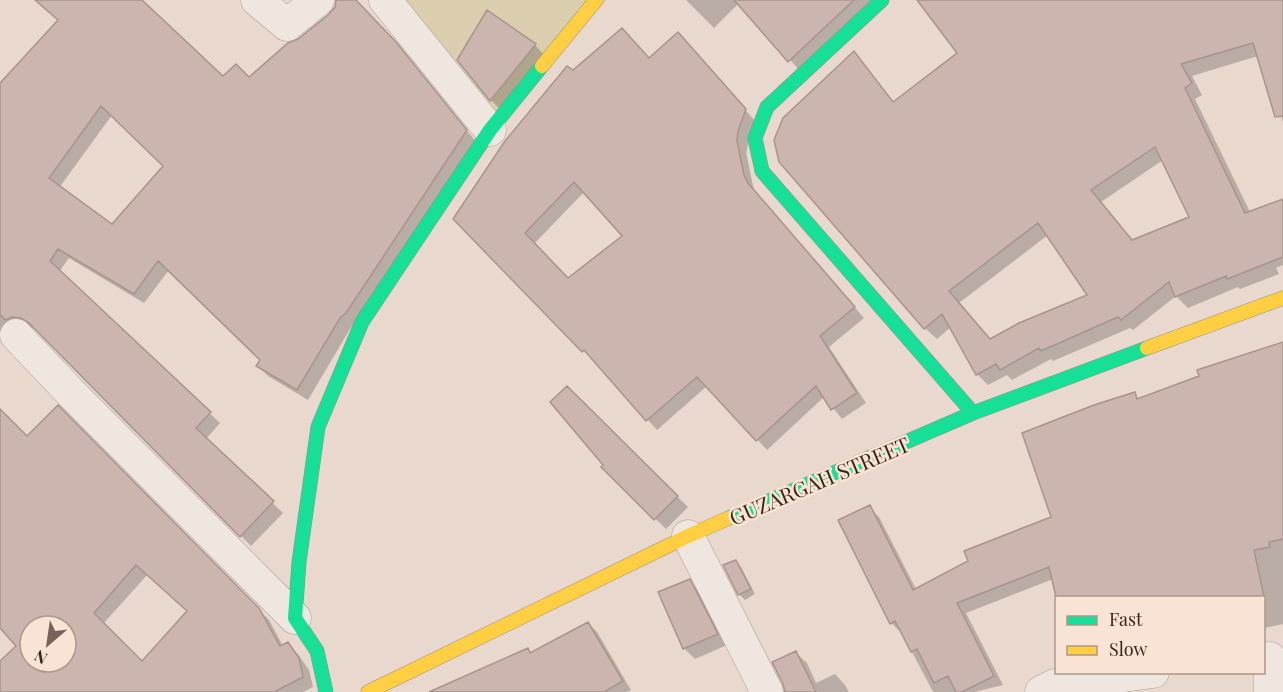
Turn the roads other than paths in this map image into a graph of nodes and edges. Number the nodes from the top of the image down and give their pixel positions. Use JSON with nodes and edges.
{"nodes":[{"id":1,"x":257,"y":0,"type":"edge"},
{"id":2,"x":318,"y":0,"type":"edge"},
{"id":3,"x":385,"y":0,"type":"edge"},
{"id":4,"x":596,"y":0,"type":"edge"},
{"id":5,"x":882,"y":0,"type":"edge"},
{"id":6,"x":490,"y":130,"type":"junction"},
{"id":7,"x":1283,"y":298,"type":"edge"},
{"id":8,"x":16,"y":335,"type":"dead end"},
{"id":9,"x":973,"y":413,"type":"junction"},
{"id":10,"x":688,"y":536,"type":"junction"},
{"id":11,"x":295,"y":618,"type":"junction"},
{"id":12,"x":1272,"y":658,"type":"edge"},
{"id":13,"x":1138,"y":674,"type":"edge"},
{"id":14,"x":326,"y":692,"type":"edge"},
{"id":15,"x":368,"y":692,"type":"edge"},
{"id":16,"x":767,"y":692,"type":"edge"},
{"id":17,"x":1041,"y":692,"type":"edge"},
{"id":18,"x":1270,"y":692,"type":"edge"}],
"edges":[{"from":1,"to":2,"type":"street"},
{"from":3,"to":6,"type":"street"},
{"from":4,"to":6,"type":"street"},
{"from":5,"to":9,"type":"street"},
{"from":6,"to":11,"type":"street"},
{"from":7,"to":9,"type":"street","name":"GUZARGAH STREET"},
{"from":8,"to":11,"type":"street"},
{"from":9,"to":10,"type":"street","name":"GUZARGAH STREET"},
{"from":10,"to":15,"type":"street","name":"GUZARGAH STREET"},
{"from":10,"to":16,"type":"street"},
{"from":11,"to":14,"type":"street"},
{"from":12,"to":18,"type":"street"},
{"from":13,"to":17,"type":"street"}]}
